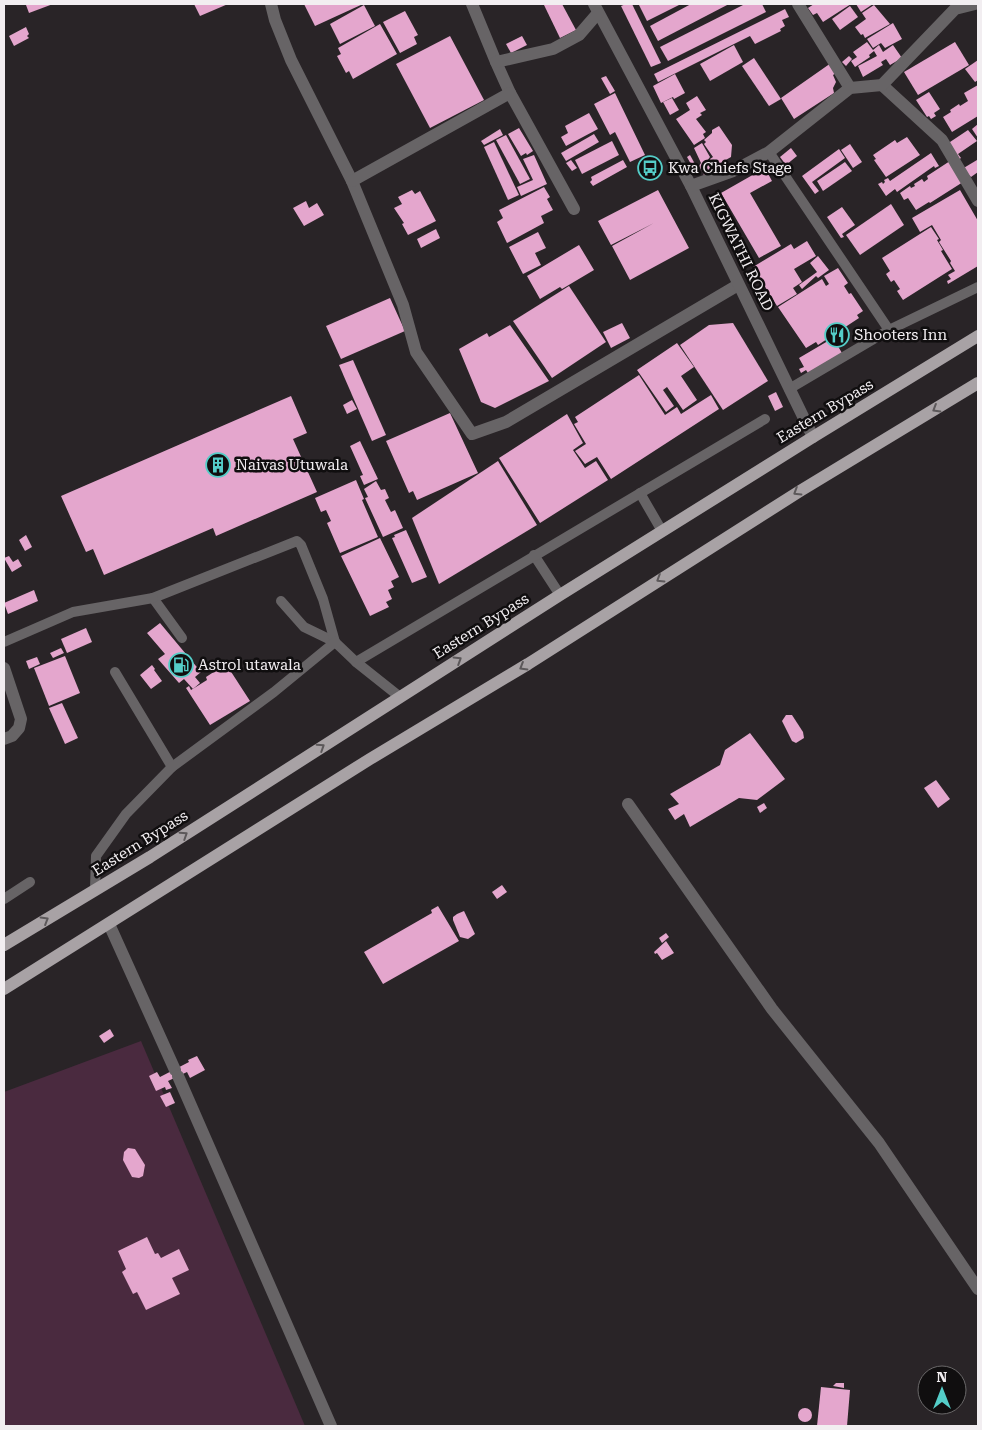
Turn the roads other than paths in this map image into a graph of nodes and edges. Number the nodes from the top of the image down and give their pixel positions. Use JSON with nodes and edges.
{"nodes":[{"id":1,"x":271,"y":4,"type":"edge"},
{"id":2,"x":472,"y":4,"type":"edge"},
{"id":3,"x":798,"y":4,"type":"edge"},
{"id":4,"x":975,"y":4,"type":"edge"},
{"id":5,"x":954,"y":6,"type":"edge"},
{"id":6,"x":596,"y":8,"type":"edge"},
{"id":7,"x":496,"y":62,"type":"junction"},
{"id":8,"x":882,"y":85,"type":"junction"},
{"id":9,"x":850,"y":88,"type":"junction"},
{"id":10,"x":510,"y":92,"type":"junction"},
{"id":11,"x":770,"y":152,"type":"junction"},
{"id":12,"x":352,"y":181,"type":"junction"},
{"id":13,"x":691,"y":186,"type":"junction"},
{"id":14,"x":978,"y":201,"type":"edge"},
{"id":15,"x":574,"y":209,"type":"dead end"},
{"id":16,"x":738,"y":285,"type":"junction"},
{"id":17,"x":978,"y":286,"type":"edge"},
{"id":18,"x":889,"y":330,"type":"junction"},
{"id":19,"x":978,"y":336,"type":"edge"},
{"id":20,"x":978,"y":383,"type":"edge"},
{"id":21,"x":789,"y":389,"type":"junction"},
{"id":22,"x":765,"y":419,"type":"dead end"},
{"id":23,"x":812,"y":437,"type":"junction"},
{"id":24,"x":640,"y":493,"type":"junction"},
{"id":25,"x":662,"y":531,"type":"junction"},
{"id":26,"x":534,"y":555,"type":"junction"},
{"id":27,"x":560,"y":595,"type":"junction"},
{"id":28,"x":153,"y":598,"type":"junction"},
{"id":29,"x":281,"y":601,"type":"dead end"},
{"id":30,"x":182,"y":638,"type":"dead end"},
{"id":31,"x":4,"y":642,"type":"edge"},
{"id":32,"x":335,"y":642,"type":"junction"},
{"id":33,"x":356,"y":662,"type":"junction"},
{"id":34,"x":4,"y":668,"type":"edge"},
{"id":35,"x":115,"y":672,"type":"dead end"},
{"id":36,"x":400,"y":697,"type":"junction"},
{"id":37,"x":4,"y":739,"type":"edge"},
{"id":38,"x":172,"y":767,"type":"junction"},
{"id":39,"x":628,"y":804,"type":"dead end"},
{"id":40,"x":30,"y":882,"type":"dead end"},
{"id":41,"x":95,"y":889,"type":"junction"},
{"id":42,"x":4,"y":898,"type":"edge"},
{"id":43,"x":109,"y":924,"type":"junction"},
{"id":44,"x":4,"y":945,"type":"edge"},
{"id":45,"x":4,"y":989,"type":"edge"},
{"id":46,"x":978,"y":1289,"type":"edge"},
{"id":47,"x":331,"y":1426,"type":"edge"}],
"edges":[{"from":1,"to":12,"type":"street"},
{"from":2,"to":7,"type":"street"},
{"from":3,"to":9,"type":"street"},
{"from":4,"to":5,"type":"street"},
{"from":5,"to":8,"type":"street"},
{"from":6,"to":7,"type":"street"},
{"from":6,"to":13,"type":"street","name":"KIGWATHI ROAD"},
{"from":7,"to":10,"type":"street"},
{"from":8,"to":9,"type":"street"},
{"from":8,"to":14,"type":"street"},
{"from":9,"to":11,"type":"street"},
{"from":10,"to":12,"type":"street"},
{"from":10,"to":15,"type":"street"},
{"from":11,"to":13,"type":"street"},
{"from":11,"to":18,"type":"lane"},
{"from":12,"to":16,"type":"street"},
{"from":13,"to":16,"type":"street","name":"KIGWATHI ROAD"},
{"from":16,"to":21,"type":"street","name":"KIGWATHI ROAD"},
{"from":17,"to":18,"type":"lane"},
{"from":18,"to":21,"type":"lane"},
{"from":19,"to":23,"type":"main road","name":"Eastern Bypass"},
{"from":20,"to":43,"type":"main road","one_way":true},
{"from":21,"to":23,"type":"street","name":"KIGWATHI ROAD"},
{"from":22,"to":24,"type":"lane"},
{"from":23,"to":25,"type":"main road","name":"Eastern Bypass"},
{"from":24,"to":25,"type":"lane"},
{"from":24,"to":26,"type":"lane"},
{"from":25,"to":27,"type":"main road","name":"Eastern Bypass"},
{"from":26,"to":27,"type":"lane"},
{"from":26,"to":33,"type":"lane"},
{"from":36,"to":27,"type":"main road","name":"Eastern Bypass","one_way":true},
{"from":28,"to":30,"type":"lane"},
{"from":28,"to":31,"type":"lane"},
{"from":28,"to":32,"type":"lane"},
{"from":29,"to":32,"type":"lane"},
{"from":32,"to":33,"type":"lane"},
{"from":32,"to":38,"type":"lane"},
{"from":33,"to":36,"type":"lane"},
{"from":34,"to":37,"type":"street"},
{"from":35,"to":38,"type":"lane"},
{"from":41,"to":36,"type":"main road","name":"Eastern Bypass","one_way":true},
{"from":38,"to":41,"type":"lane"},
{"from":39,"to":46,"type":"street"},
{"from":40,"to":42,"type":"lane"},
{"from":44,"to":41,"type":"main road","name":"Eastern Bypass","one_way":true},
{"from":43,"to":45,"type":"main road"},
{"from":43,"to":47,"type":"street"}]}
